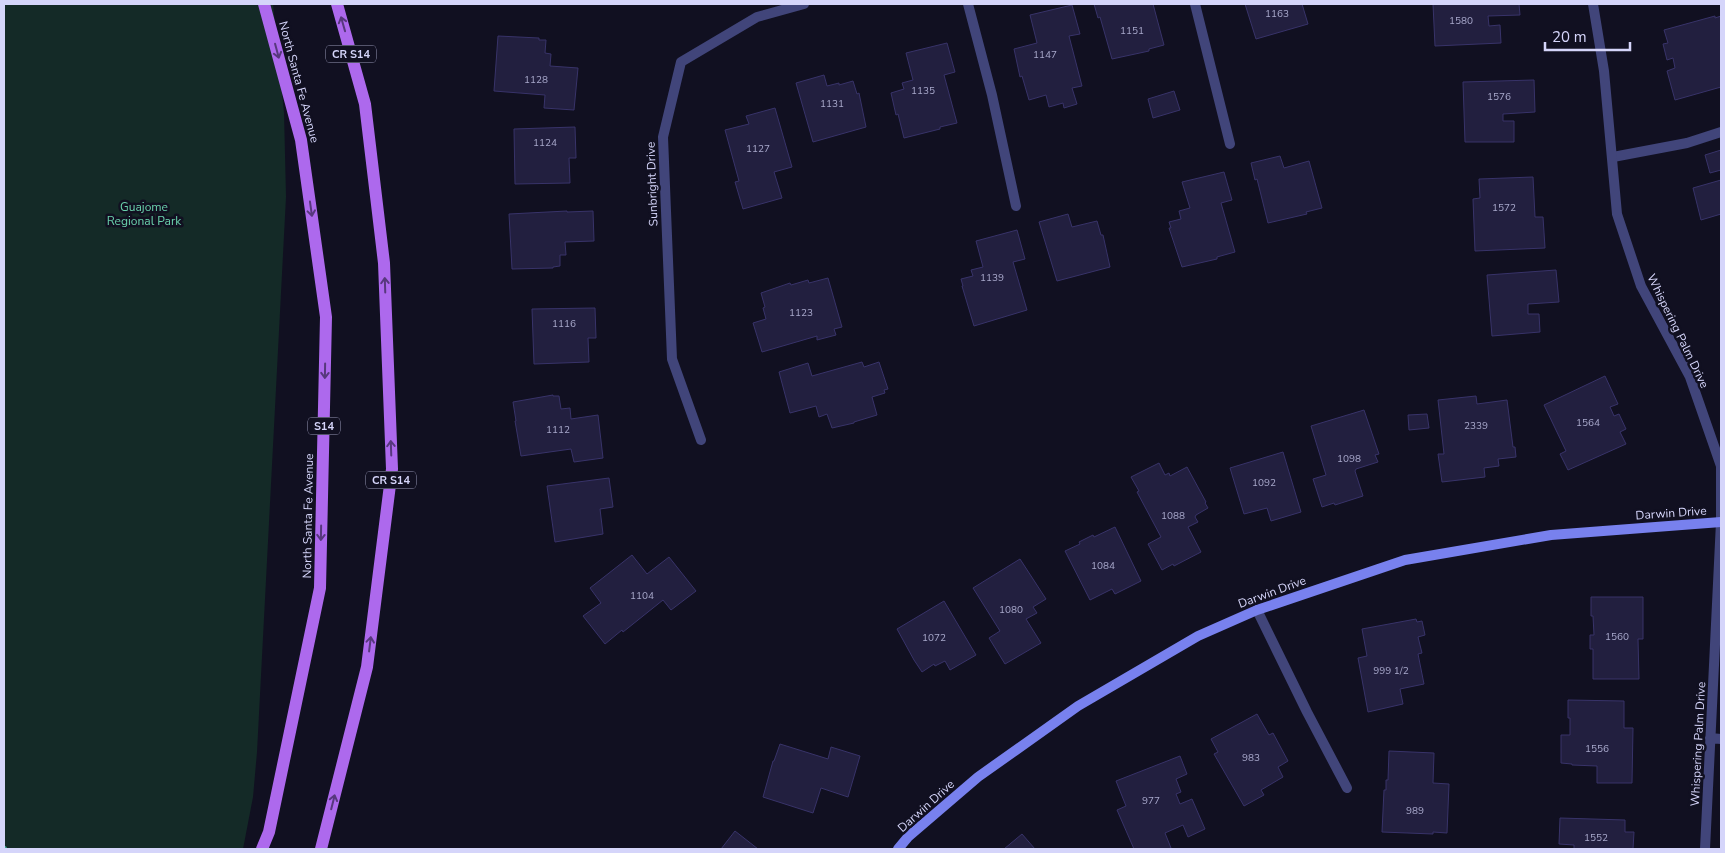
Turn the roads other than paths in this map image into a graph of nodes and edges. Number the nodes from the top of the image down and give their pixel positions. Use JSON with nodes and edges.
{"nodes":[{"id":1,"x":264,"y":4,"type":"edge"},
{"id":2,"x":337,"y":4,"type":"edge"},
{"id":3,"x":804,"y":4,"type":"edge"},
{"id":4,"x":968,"y":4,"type":"edge"},
{"id":5,"x":1195,"y":4,"type":"edge"},
{"id":6,"x":1593,"y":4,"type":"edge"},
{"id":7,"x":1721,"y":132,"type":"edge"},
{"id":8,"x":1230,"y":144,"type":"dead end"},
{"id":9,"x":1612,"y":157,"type":"junction"},
{"id":10,"x":1016,"y":206,"type":"dead end"},
{"id":11,"x":701,"y":440,"type":"dead end"},
{"id":12,"x":1721,"y":522,"type":"edge"},
{"id":13,"x":1257,"y":610,"type":"junction"},
{"id":14,"x":1710,"y":738,"type":"junction"},
{"id":15,"x":1721,"y":739,"type":"edge"},
{"id":16,"x":1347,"y":788,"type":"dead end"},
{"id":17,"x":262,"y":849,"type":"edge"},
{"id":18,"x":321,"y":849,"type":"edge"},
{"id":19,"x":898,"y":849,"type":"edge"},
{"id":20,"x":1705,"y":849,"type":"edge"}],
"edges":[{"from":1,"to":17,"type":"main road","name":"North Santa Fe Avenue","number":"S14","one_way":true},
{"from":18,"to":2,"type":"main road","number":"CR S14","one_way":true},
{"from":3,"to":11,"type":"street","name":"Sunbright Drive"},
{"from":4,"to":10,"type":"street"},
{"from":5,"to":8,"type":"street"},
{"from":6,"to":9,"type":"street","name":"Whispering Palm Drive"},
{"from":7,"to":9,"type":"street"},
{"from":9,"to":12,"type":"street","name":"Whispering Palm Drive"},
{"from":12,"to":13,"type":"street","name":"Darwin Drive"},
{"from":12,"to":14,"type":"street","name":"Whispering Palm Drive"},
{"from":13,"to":16,"type":"street"},
{"from":13,"to":19,"type":"street","name":"Darwin Drive"},
{"from":14,"to":15,"type":"street"},
{"from":14,"to":20,"type":"street","name":"Whispering Palm Drive"}]}
